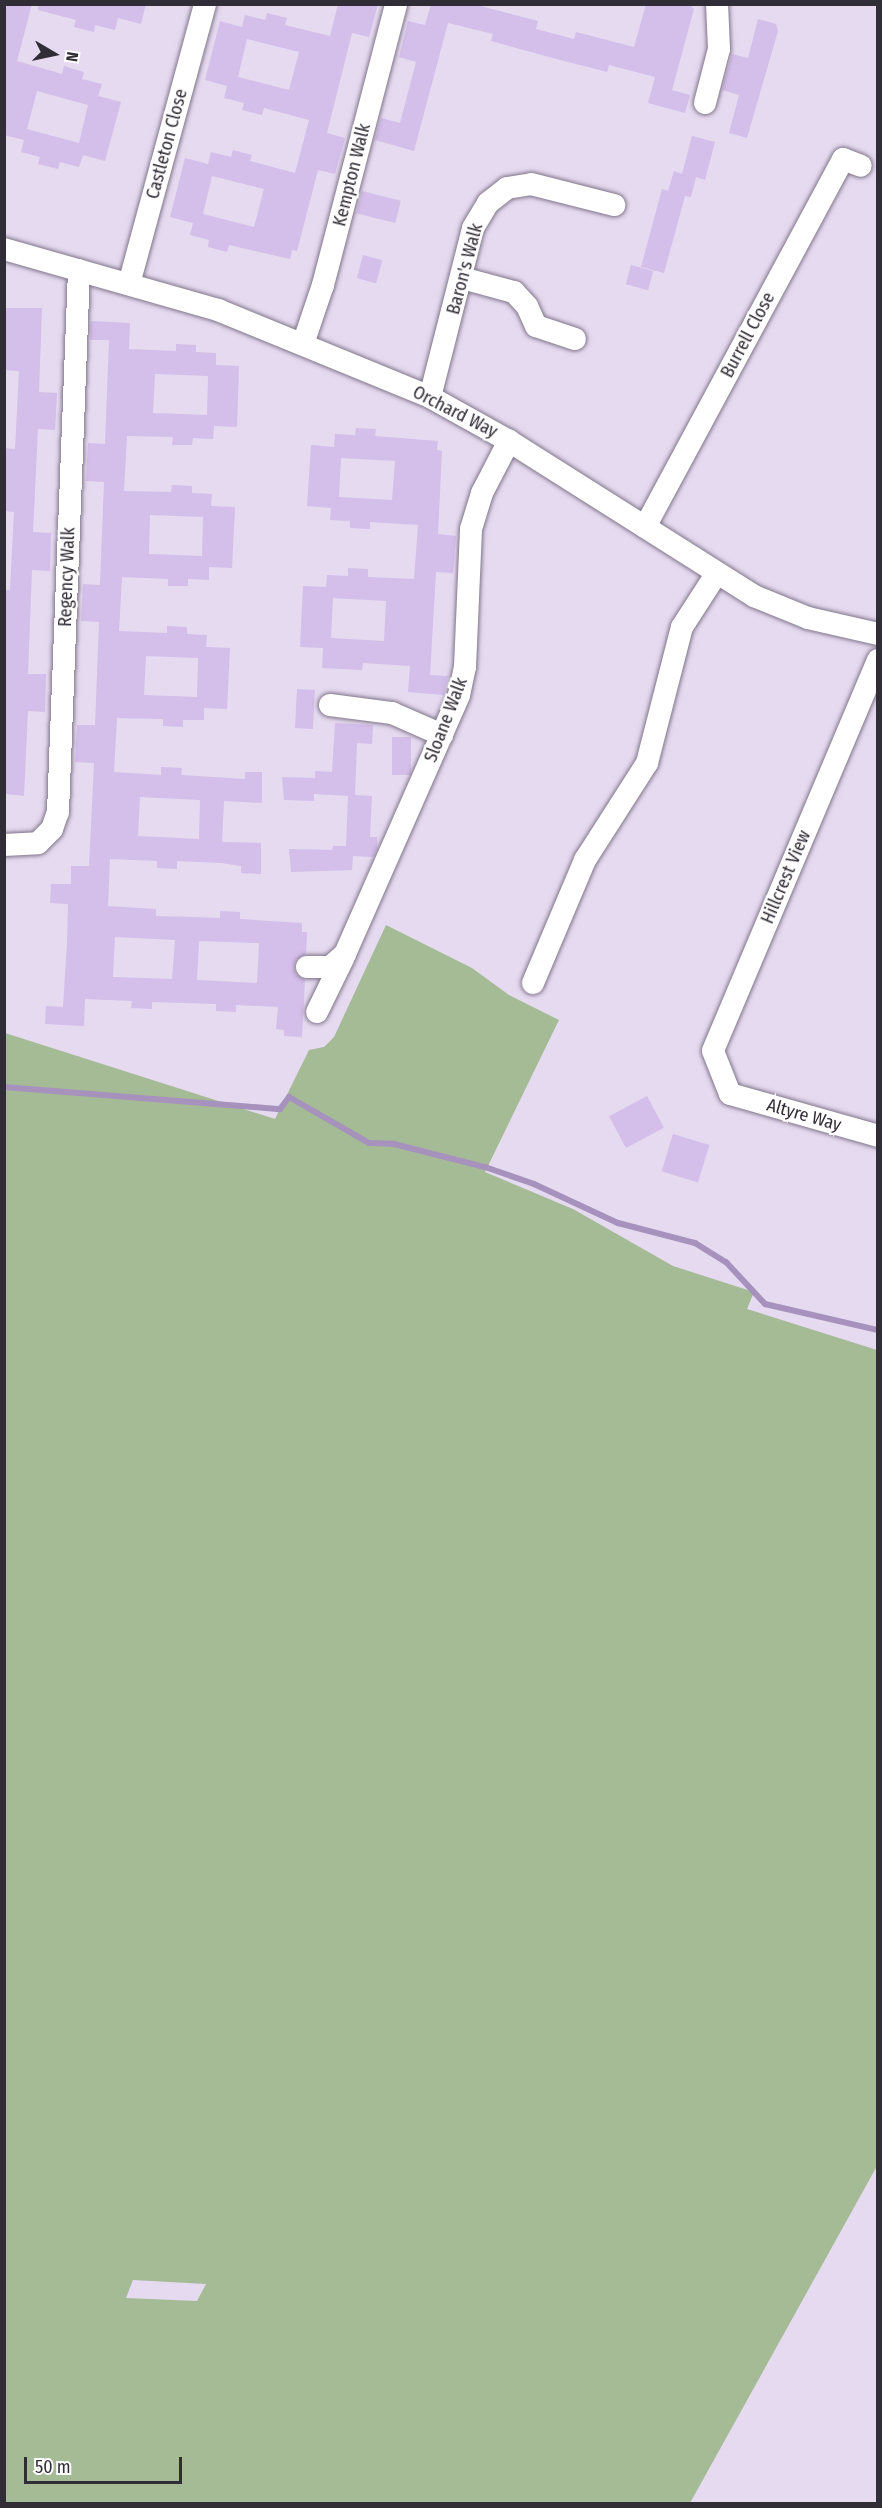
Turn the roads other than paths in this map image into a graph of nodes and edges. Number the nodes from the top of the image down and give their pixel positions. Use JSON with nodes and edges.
{"nodes":[{"id":1,"x":205,"y":4,"type":"edge"},
{"id":2,"x":396,"y":4,"type":"edge"},
{"id":3,"x":717,"y":4,"type":"edge"},
{"id":4,"x":705,"y":103,"type":"dead end"},
{"id":5,"x":861,"y":166,"type":"dead end"},
{"id":6,"x":614,"y":206,"type":"dead end"},
{"id":7,"x":4,"y":249,"type":"edge"},
{"id":8,"x":79,"y":270,"type":"junction"},
{"id":9,"x":462,"y":278,"type":"junction"},
{"id":10,"x":129,"y":284,"type":"junction"},
{"id":11,"x":575,"y":339,"type":"dead end"},
{"id":12,"x":303,"y":344,"type":"junction"},
{"id":13,"x":430,"y":397,"type":"junction"},
{"id":14,"x":509,"y":441,"type":"junction"},
{"id":15,"x":645,"y":527,"type":"junction"},
{"id":16,"x":717,"y":573,"type":"junction"},
{"id":17,"x":878,"y":634,"type":"edge"},
{"id":18,"x":878,"y":660,"type":"edge"},
{"id":19,"x":330,"y":705,"type":"dead end"},
{"id":20,"x":442,"y":735,"type":"junction"},
{"id":21,"x":4,"y":845,"type":"edge"},
{"id":22,"x":345,"y":954,"type":"junction"},
{"id":23,"x":307,"y":967,"type":"dead end"},
{"id":24,"x":533,"y":983,"type":"dead end"},
{"id":25,"x":317,"y":1012,"type":"dead end"},
{"id":26,"x":730,"y":1094,"type":"joint"},
{"id":27,"x":878,"y":1136,"type":"edge"}],
"edges":[{"from":1,"to":10,"type":"street","name":"Castleton Close"},
{"from":2,"to":12,"type":"street","name":"Kempton Walk"},
{"from":3,"to":4,"type":"street"},
{"from":5,"to":15,"type":"street","name":"Burrell Close"},
{"from":6,"to":9,"type":"street","name":"Baron's Walk"},
{"from":7,"to":8,"type":"street","name":"Orchard Way"},
{"from":8,"to":10,"type":"street","name":"Orchard Way"},
{"from":8,"to":21,"type":"street","name":"Regency Walk"},
{"from":9,"to":11,"type":"street"},
{"from":9,"to":13,"type":"street","name":"Baron's Walk"},
{"from":10,"to":12,"type":"street","name":"Orchard Way"},
{"from":12,"to":13,"type":"street","name":"Orchard Way"},
{"from":13,"to":14,"type":"street","name":"Orchard Way"},
{"from":14,"to":15,"type":"street","name":"Orchard Way"},
{"from":14,"to":20,"type":"street","name":"Sloane Walk"},
{"from":15,"to":16,"type":"street","name":"Orchard Way"},
{"from":16,"to":17,"type":"street","name":"Orchard Way"},
{"from":16,"to":24,"type":"street"},
{"from":18,"to":26,"type":"street","name":"Hillcrest View"},
{"from":19,"to":20,"type":"street"},
{"from":20,"to":22,"type":"street","name":"Sloane Walk"},
{"from":22,"to":23,"type":"street"},
{"from":22,"to":25,"type":"street","name":"Sloane Walk"},
{"from":26,"to":27,"type":"street","name":"Altyre Way"}]}
